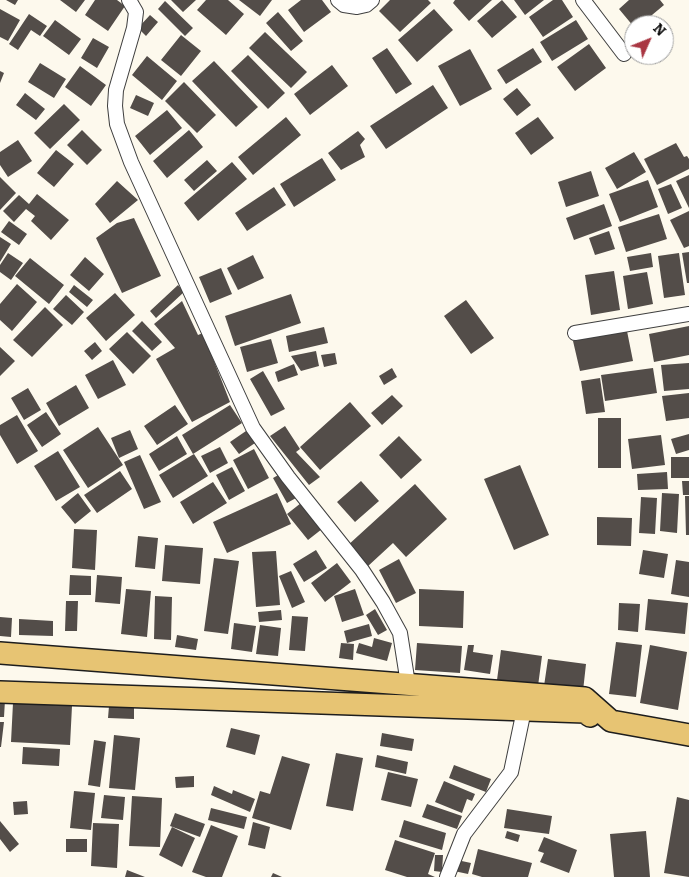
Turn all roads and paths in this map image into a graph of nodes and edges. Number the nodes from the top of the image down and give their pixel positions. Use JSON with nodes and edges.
{"nodes":[{"id":1,"x":338,"y":0,"type":"edge"},
{"id":2,"x":372,"y":0,"type":"edge"},
{"id":3,"x":583,"y":0,"type":"edge"},
{"id":4,"x":136,"y":4,"type":"edge"},
{"id":5,"x":624,"y":54,"type":"dead end"},
{"id":6,"x":689,"y":314,"type":"edge"},
{"id":7,"x":575,"y":333,"type":"dead end"},
{"id":8,"x":0,"y":653,"type":"edge"},
{"id":9,"x":408,"y":684,"type":"junction"},
{"id":10,"x":0,"y":692,"type":"edge"},
{"id":11,"x":585,"y":705,"type":"junction"},
{"id":12,"x":524,"y":710,"type":"junction"},
{"id":13,"x":610,"y":728,"type":"junction"},
{"id":14,"x":689,"y":735,"type":"edge"},
{"id":15,"x":689,"y":747,"type":"edge"},
{"id":16,"x":447,"y":877,"type":"edge"}],
"edges":[{"from":1,"to":2,"type":"street"},
{"from":3,"to":5,"type":"street"},
{"from":4,"to":9,"type":"street"},
{"from":6,"to":7,"type":"street"},
{"from":8,"to":9,"type":"main road"},
{"from":9,"to":11,"type":"main road"},
{"from":10,"to":12,"type":"main road"},
{"from":11,"to":12,"type":"main road"},
{"from":11,"to":13,"type":"main road"},
{"from":12,"to":16,"type":"street"},
{"from":13,"to":14,"type":"main road"},
{"from":13,"to":15,"type":"main road"}]}
